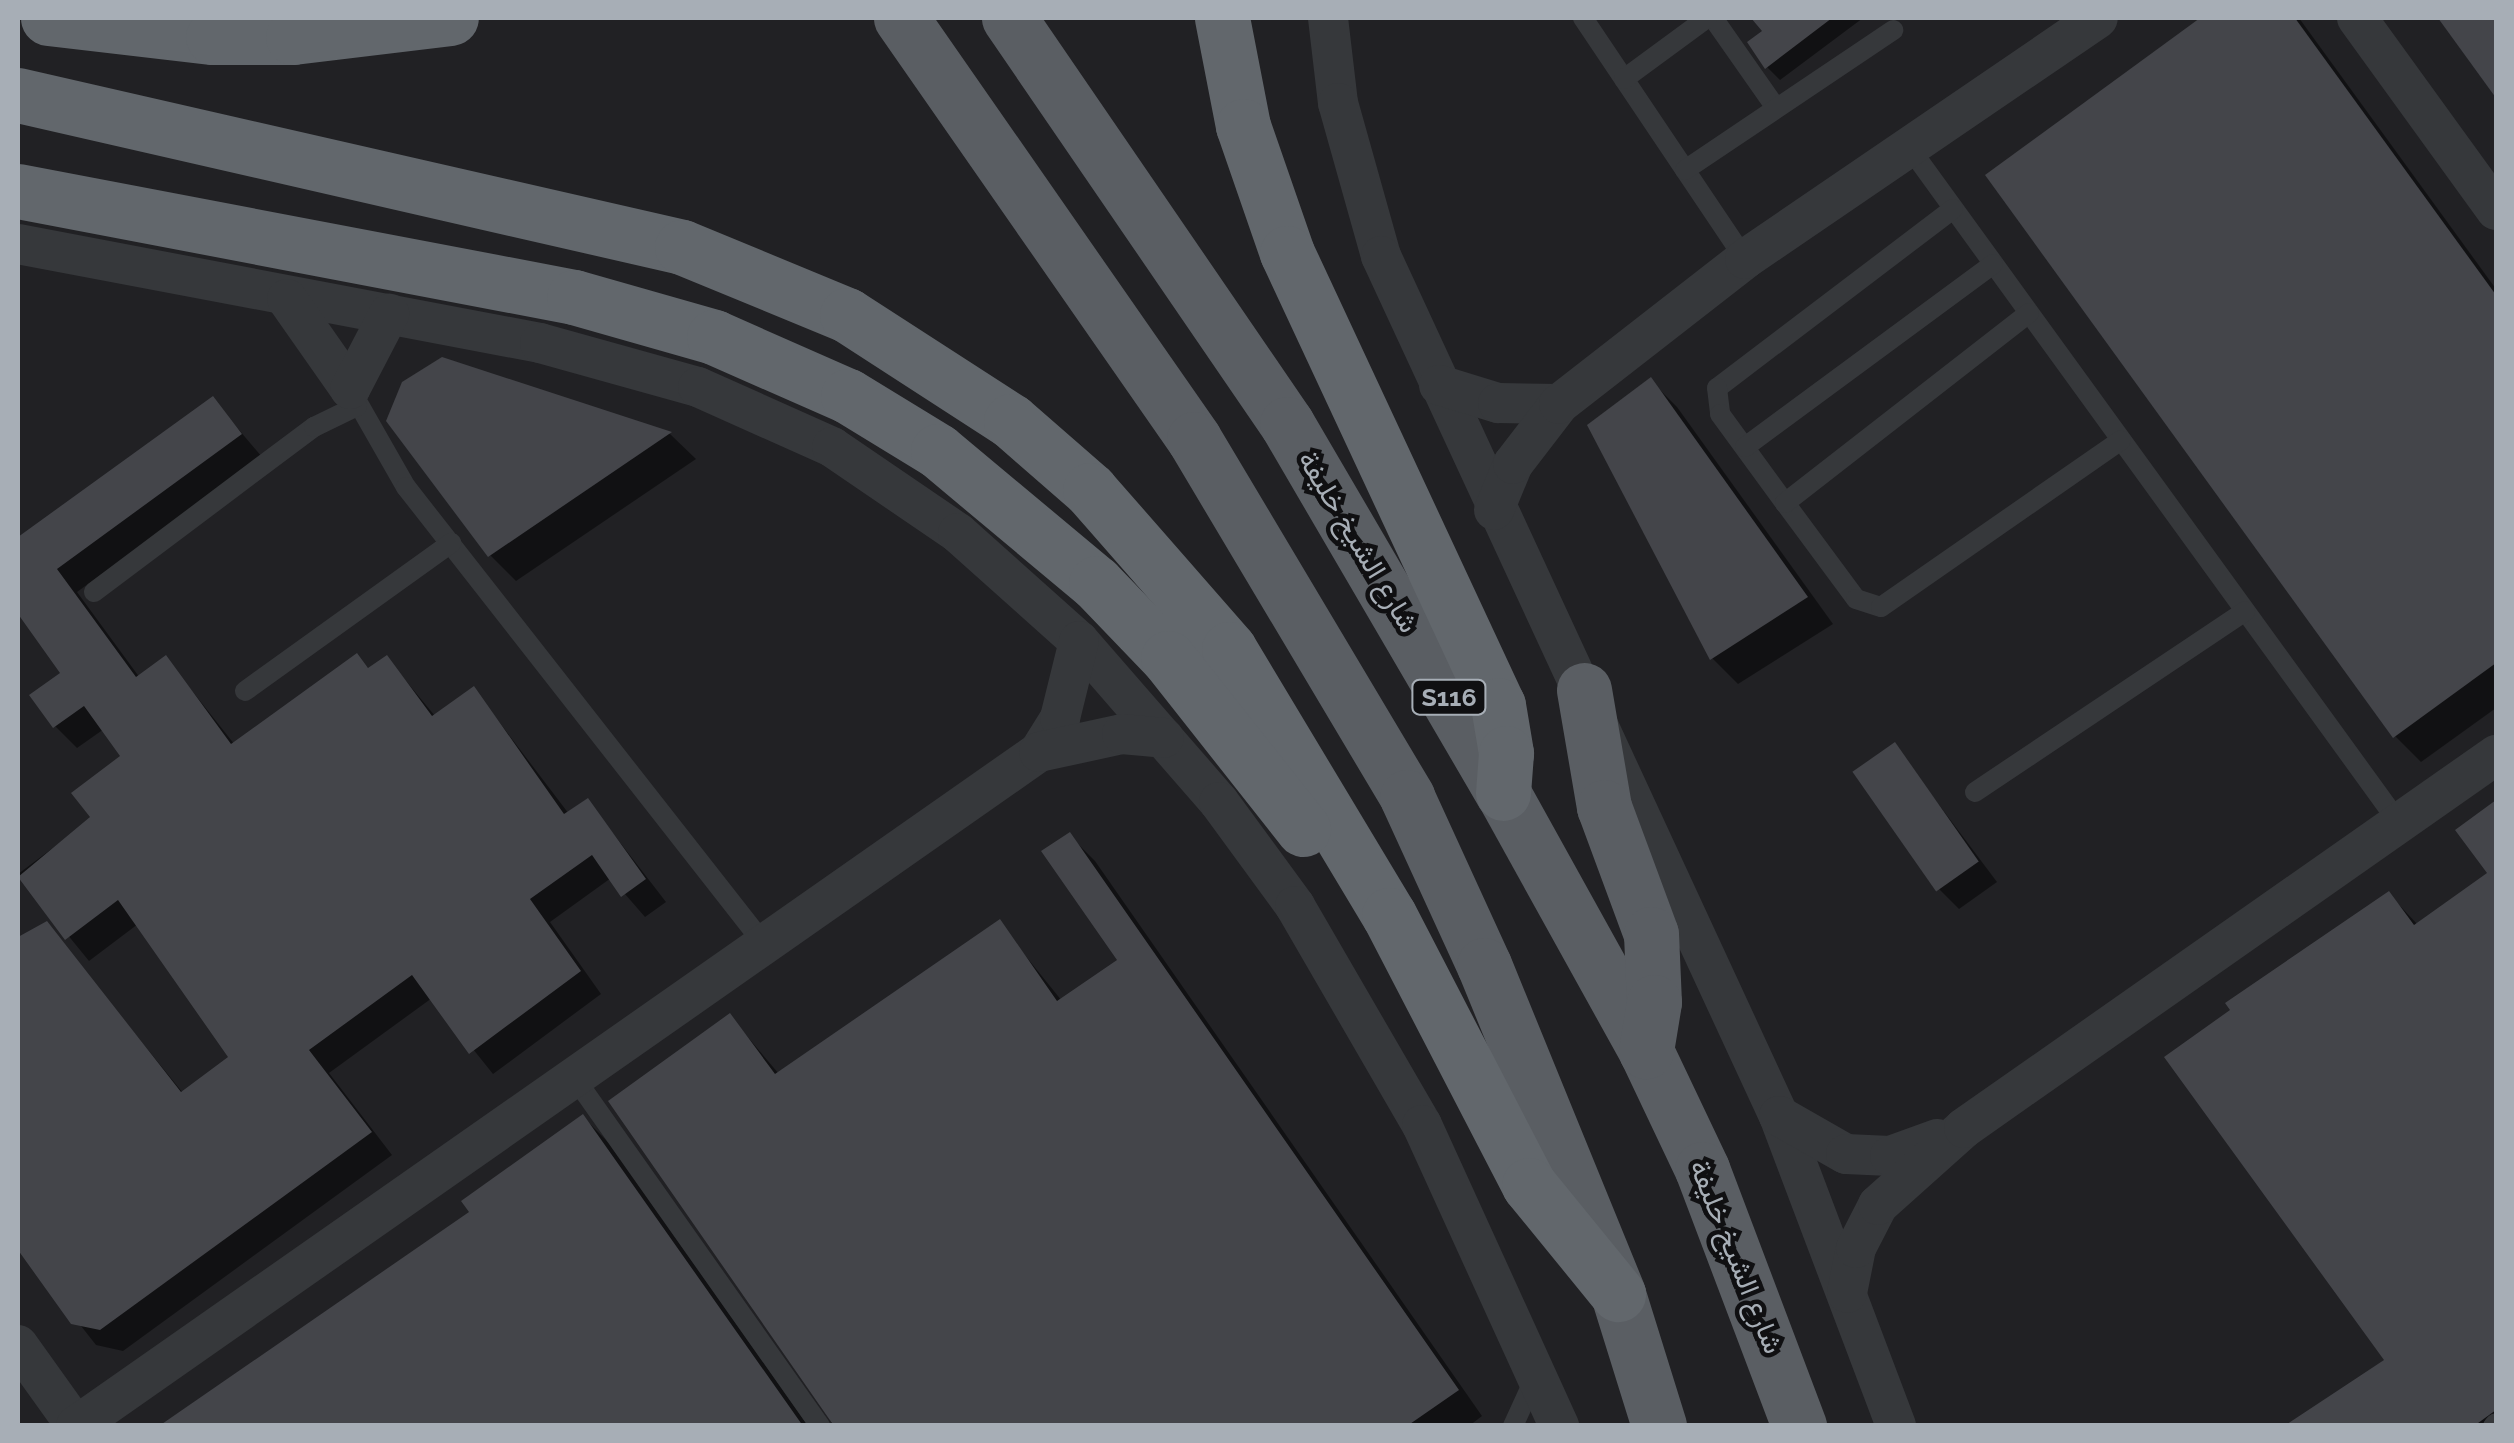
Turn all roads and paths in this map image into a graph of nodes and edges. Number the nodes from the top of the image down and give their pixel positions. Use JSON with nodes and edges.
{"nodes":[{"id":1,"x":51,"y":18,"type":"edge"},
{"id":2,"x":451,"y":18,"type":"edge"},
{"id":3,"x":901,"y":18,"type":"edge"},
{"id":4,"x":1009,"y":18,"type":"edge"},
{"id":5,"x":1222,"y":18,"type":"edge"},
{"id":6,"x":1328,"y":18,"type":"edge"},
{"id":7,"x":1583,"y":18,"type":"edge"},
{"id":8,"x":1710,"y":18,"type":"edge"},
{"id":9,"x":2098,"y":18,"type":"edge"},
{"id":10,"x":2357,"y":18,"type":"edge"},
{"id":11,"x":1892,"y":30,"type":"dead end"},
{"id":12,"x":1624,"y":80,"type":"junction"},
{"id":13,"x":18,"y":95,"type":"edge"},
{"id":14,"x":1776,"y":108,"type":"junction"},
{"id":15,"x":1909,"y":147,"type":"junction"},
{"id":16,"x":1685,"y":170,"type":"junction"},
{"id":17,"x":18,"y":191,"type":"edge"},
{"id":18,"x":1953,"y":209,"type":"junction"},
{"id":19,"x":2496,"y":210,"type":"edge"},
{"id":20,"x":18,"y":244,"type":"edge"},
{"id":21,"x":1745,"y":259,"type":"junction"},
{"id":22,"x":1993,"y":264,"type":"junction"},
{"id":23,"x":287,"y":299,"type":"junction"},
{"id":24,"x":390,"y":314,"type":"junction"},
{"id":25,"x":2030,"y":314,"type":"junction"},
{"id":26,"x":1440,"y":385,"type":"junction"},
{"id":27,"x":353,"y":397,"type":"junction"},
{"id":28,"x":1559,"y":404,"type":"junction"},
{"id":29,"x":2121,"y":440,"type":"junction"},
{"id":30,"x":1745,"y":447,"type":"junction"},
{"id":31,"x":1785,"y":503,"type":"junction"},
{"id":32,"x":1494,"y":510,"type":"junction"},
{"id":33,"x":451,"y":543,"type":"junction"},
{"id":34,"x":94,"y":592,"type":"dead end"},
{"id":35,"x":2245,"y":611,"type":"junction"},
{"id":36,"x":1079,"y":641,"type":"junction"},
{"id":37,"x":1584,"y":690,"type":"junction"},
{"id":38,"x":245,"y":691,"type":"dead end"},
{"id":39,"x":1164,"y":738,"type":"junction"},
{"id":40,"x":1039,"y":752,"type":"junction"},
{"id":41,"x":2496,"y":754,"type":"edge"},
{"id":42,"x":1975,"y":792,"type":"dead end"},
{"id":43,"x":1503,"y":793,"type":"junction"},
{"id":44,"x":2399,"y":823,"type":"junction"},
{"id":45,"x":1389,"y":914,"type":"junction"},
{"id":46,"x":764,"y":944,"type":"junction"},
{"id":47,"x":1646,"y":1051,"type":"junction"},
{"id":48,"x":574,"y":1077,"type":"junction"},
{"id":49,"x":1779,"y":1116,"type":"junction"},
{"id":50,"x":1964,"y":1128,"type":"junction"},
{"id":51,"x":1618,"y":1294,"type":"junction"},
{"id":52,"x":1847,"y":1294,"type":"junction"},
{"id":53,"x":18,"y":1346,"type":"edge"},
{"id":54,"x":1538,"y":1368,"type":"junction"},
{"id":55,"x":820,"y":1426,"type":"edge"},
{"id":56,"x":1513,"y":1426,"type":"edge"},
{"id":57,"x":1560,"y":1426,"type":"edge"},
{"id":58,"x":1659,"y":1426,"type":"edge"},
{"id":59,"x":1800,"y":1426,"type":"edge"},
{"id":60,"x":1896,"y":1426,"type":"edge"}],
"edges":[{"from":1,"to":2,"type":"highway"},
{"from":3,"to":51,"type":"highway","number":"S116"},
{"from":4,"to":43,"type":"highway","name":"شارع الشيخ خليفة","number":"S116"},
{"from":5,"to":43,"type":"highway"},
{"from":6,"to":26,"type":"street"},
{"from":7,"to":12,"type":"lane"},
{"from":8,"to":12,"type":"lane"},
{"from":8,"to":14,"type":"lane"},
{"from":9,"to":15,"type":"street"},
{"from":10,"to":19,"type":"street"},
{"from":11,"to":14,"type":"lane"},
{"from":12,"to":16,"type":"lane"},
{"from":13,"to":45,"type":"highway"},
{"from":14,"to":16,"type":"lane"},
{"from":15,"to":18,"type":"lane"},
{"from":15,"to":21,"type":"street"},
{"from":16,"to":21,"type":"lane"},
{"from":17,"to":45,"type":"highway"},
{"from":18,"to":22,"type":"lane"},
{"from":18,"to":30,"type":"lane"},
{"from":20,"to":23,"type":"street"},
{"from":21,"to":28,"type":"street"},
{"from":22,"to":25,"type":"lane"},
{"from":22,"to":30,"type":"lane"},
{"from":23,"to":24,"type":"street"},
{"from":23,"to":27,"type":"street"},
{"from":24,"to":27,"type":"street"},
{"from":24,"to":36,"type":"street"},
{"from":25,"to":29,"type":"lane"},
{"from":25,"to":31,"type":"lane"},
{"from":26,"to":28,"type":"street"},
{"from":26,"to":32,"type":"street"},
{"from":27,"to":33,"type":"lane"},
{"from":27,"to":34,"type":"lane"},
{"from":28,"to":32,"type":"street"},
{"from":29,"to":31,"type":"lane"},
{"from":29,"to":35,"type":"lane"},
{"from":30,"to":31,"type":"lane"},
{"from":32,"to":37,"type":"street"},
{"from":33,"to":38,"type":"lane"},
{"from":33,"to":46,"type":"lane"},
{"from":35,"to":42,"type":"lane"},
{"from":35,"to":44,"type":"lane"},
{"from":36,"to":39,"type":"street"},
{"from":36,"to":40,"type":"street"},
{"from":37,"to":47,"type":"highway"},
{"from":37,"to":49,"type":"street"},
{"from":39,"to":40,"type":"street"},
{"from":39,"to":54,"type":"street"},
{"from":40,"to":46,"type":"street"},
{"from":41,"to":44,"type":"street"},
{"from":43,"to":47,"type":"highway","name":"شارع الشيخ خليفة","number":"S116"},
{"from":44,"to":50,"type":"street"},
{"from":45,"to":51,"type":"highway"},
{"from":46,"to":48,"type":"street"},
{"from":47,"to":59,"type":"highway","name":"شارع الشيخ خليفة","number":"S116"},
{"from":48,"to":53,"type":"street"},
{"from":48,"to":55,"type":"lane"},
{"from":49,"to":50,"type":"street"},
{"from":49,"to":52,"type":"street"},
{"from":50,"to":52,"type":"street"},
{"from":51,"to":58,"type":"highway","number":"S116"},
{"from":52,"to":60,"type":"street"},
{"from":54,"to":56,"type":"lane"},
{"from":54,"to":57,"type":"street"}]}
